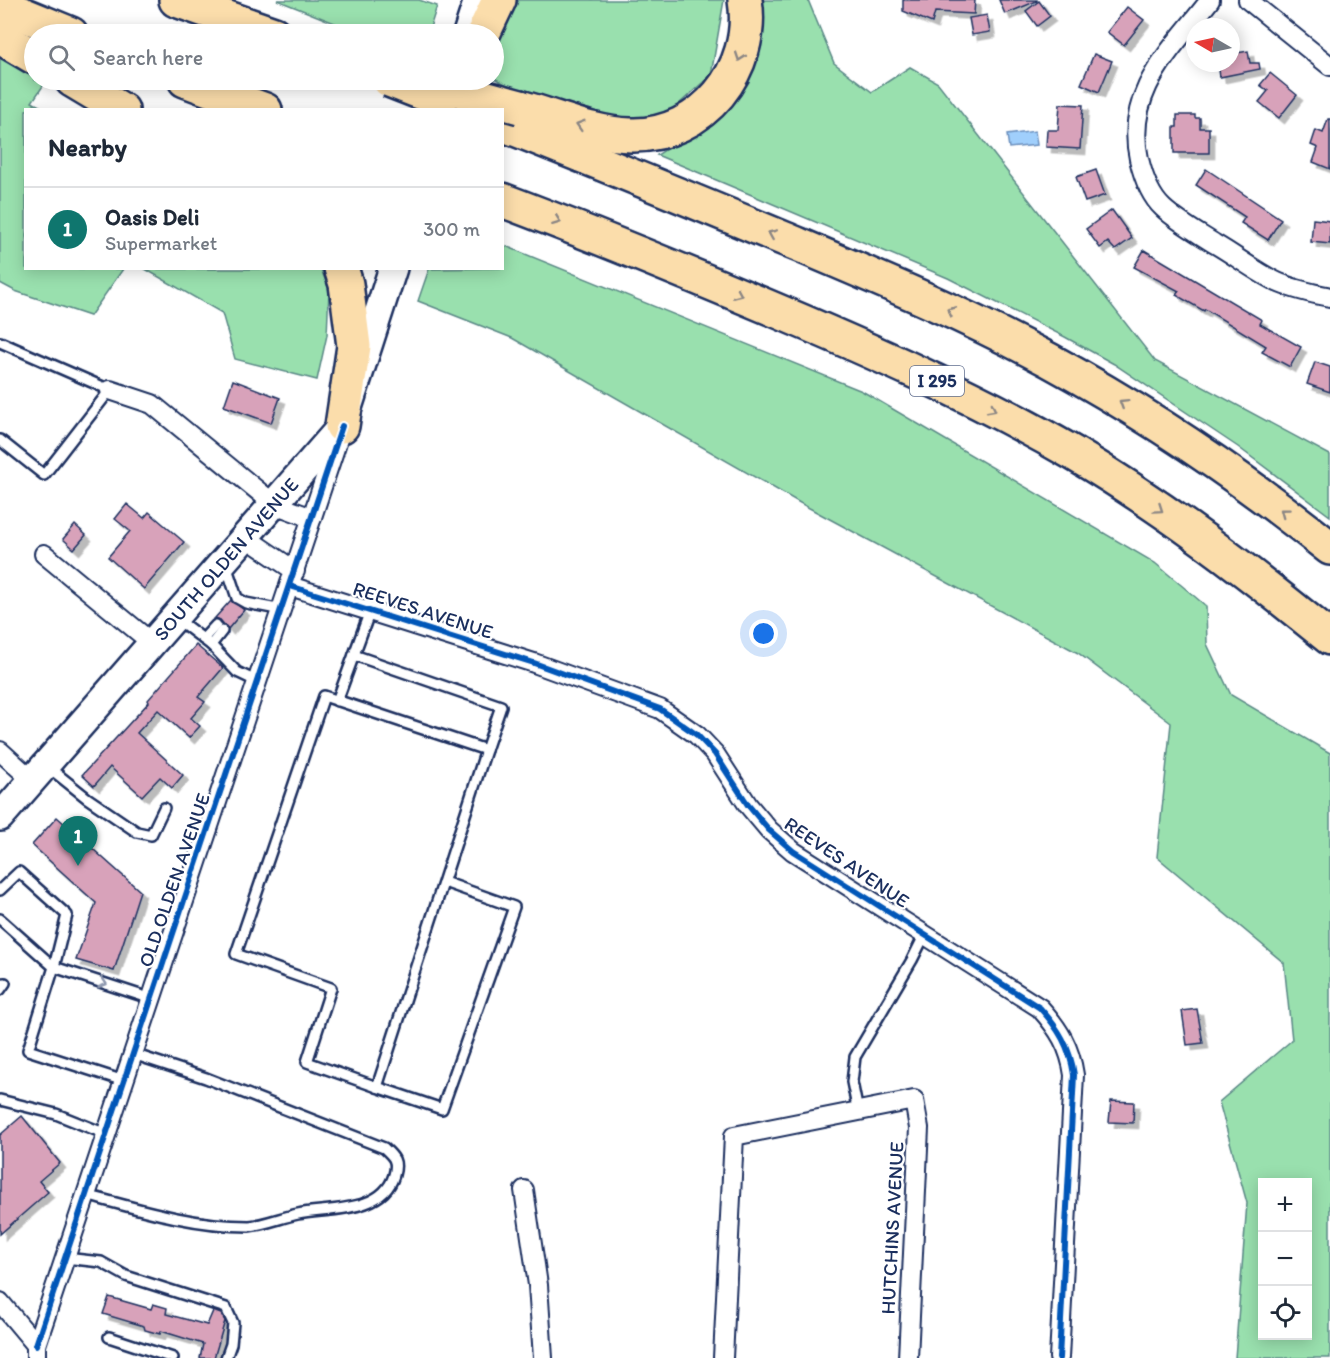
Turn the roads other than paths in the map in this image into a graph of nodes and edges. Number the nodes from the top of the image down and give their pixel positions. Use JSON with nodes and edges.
{"nodes":[{"id":1,"x":176,"y":0,"type":"edge"},
{"id":2,"x":478,"y":0,"type":"edge"},
{"id":3,"x":499,"y":0,"type":"edge"},
{"id":4,"x":746,"y":0,"type":"edge"},
{"id":5,"x":1210,"y":0,"type":"edge"},
{"id":6,"x":1248,"y":0,"type":"edge"},
{"id":7,"x":0,"y":4,"type":"edge"},
{"id":8,"x":47,"y":24,"type":"edge"},
{"id":9,"x":245,"y":24,"type":"edge"},
{"id":10,"x":470,"y":24,"type":"edge"},
{"id":11,"x":488,"y":24,"type":"edge"},
{"id":12,"x":0,"y":37,"type":"edge"},
{"id":13,"x":24,"y":51,"type":"edge"},
{"id":14,"x":1330,"y":66,"type":"edge"},
{"id":15,"x":89,"y":90,"type":"edge"},
{"id":16,"x":212,"y":90,"type":"edge"},
{"id":17,"x":414,"y":90,"type":"edge"},
{"id":18,"x":445,"y":90,"type":"edge"},
{"id":19,"x":450,"y":90,"type":"edge"},
{"id":20,"x":458,"y":90,"type":"edge"},
{"id":21,"x":119,"y":108,"type":"edge"},
{"id":22,"x":260,"y":108,"type":"edge"},
{"id":23,"x":444,"y":108,"type":"edge"},
{"id":24,"x":450,"y":108,"type":"edge"},
{"id":25,"x":459,"y":108,"type":"edge"},
{"id":26,"x":485,"y":108,"type":"edge"},
{"id":27,"x":510,"y":119,"type":"edge"},
{"id":28,"x":504,"y":201,"type":"edge"},
{"id":29,"x":342,"y":270,"type":"edge"},
{"id":30,"x":392,"y":270,"type":"edge"},
{"id":31,"x":1330,"y":297,"type":"edge"},
{"id":32,"x":0,"y":342,"type":"edge"},
{"id":33,"x":110,"y":390,"type":"junction"},
{"id":34,"x":342,"y":426,"type":"junction"},
{"id":35,"x":0,"y":440,"type":"edge"},
{"id":36,"x":274,"y":504,"type":"junction"},
{"id":37,"x":312,"y":518,"type":"junction"},
{"id":38,"x":245,"y":537,"type":"junction"},
{"id":39,"x":1330,"y":548,"type":"edge"},
{"id":40,"x":44,"y":555,"type":"dead end"},
{"id":41,"x":225,"y":560,"type":"junction"},
{"id":42,"x":293,"y":578,"type":"junction"},
{"id":43,"x":282,"y":610,"type":"junction"},
{"id":44,"x":370,"y":611,"type":"junction"},
{"id":45,"x":175,"y":618,"type":"junction"},
{"id":46,"x":219,"y":628,"type":"dead end"},
{"id":47,"x":1330,"y":638,"type":"edge"},
{"id":48,"x":207,"y":642,"type":"junction"},
{"id":49,"x":152,"y":643,"type":"junction"},
{"id":50,"x":354,"y":655,"type":"junction"},
{"id":51,"x":258,"y":682,"type":"junction"},
{"id":52,"x":337,"y":700,"type":"junction"},
{"id":53,"x":486,"y":750,"type":"junction"},
{"id":54,"x":0,"y":751,"type":"edge"},
{"id":55,"x":39,"y":772,"type":"junction"},
{"id":56,"x":164,"y":808,"type":"dead end"},
{"id":57,"x":0,"y":817,"type":"edge"},
{"id":58,"x":444,"y":882,"type":"junction"},
{"id":59,"x":0,"y":890,"type":"edge"},
{"id":60,"x":0,"y":918,"type":"edge"},
{"id":61,"x":925,"y":934,"type":"junction"},
{"id":62,"x":54,"y":967,"type":"junction"},
{"id":63,"x":152,"y":999,"type":"junction"},
{"id":64,"x":133,"y":1054,"type":"junction"},
{"id":65,"x":124,"y":1081,"type":"junction"},
{"id":66,"x":377,"y":1087,"type":"junction"},
{"id":67,"x":0,"y":1100,"type":"edge"},
{"id":68,"x":858,"y":1112,"type":"junction"},
{"id":69,"x":106,"y":1134,"type":"junction"},
{"id":70,"x":524,"y":1190,"type":"dead end"},
{"id":71,"x":86,"y":1195,"type":"junction"},
{"id":72,"x":65,"y":1258,"type":"junction"},
{"id":73,"x":0,"y":1302,"type":"edge"},
{"id":74,"x":109,"y":1337,"type":"dead end"},
{"id":75,"x":36,"y":1351,"type":"edge"},
{"id":76,"x":147,"y":1354,"type":"edge"},
{"id":77,"x":173,"y":1358,"type":"edge"},
{"id":78,"x":226,"y":1358,"type":"edge"},
{"id":79,"x":543,"y":1358,"type":"edge"},
{"id":80,"x":723,"y":1358,"type":"edge"},
{"id":81,"x":908,"y":1358,"type":"edge"},
{"id":82,"x":1059,"y":1358,"type":"edge"}],
"edges":[{"from":1,"to":9,"type":"highway"},
{"from":2,"to":10,"type":"main road"},
{"from":3,"to":11,"type":"highway"},
{"from":4,"to":27,"type":"highway","one_way":true},
{"from":5,"to":31,"type":"street"},
{"from":6,"to":14,"type":"street"},
{"from":7,"to":8,"type":"highway"},
{"from":12,"to":13,"type":"highway"},
{"from":15,"to":21,"type":"highway"},
{"from":16,"to":22,"type":"highway"},
{"from":17,"to":25,"type":"highway","bridge":true},
{"from":18,"to":26,"type":"highway","bridge":true},
{"from":19,"to":23,"type":"main road"},
{"from":20,"to":24,"type":"highway"},
{"from":39,"to":27,"type":"highway","one_way":true},
{"from":28,"to":47,"type":"highway","number":"I 295","one_way":true},
{"from":29,"to":34,"type":"highway"},
{"from":30,"to":34,"type":"main road","name":"SOUTH OLDEN AVENUE"},
{"from":32,"to":33,"type":"lane"},
{"from":33,"to":35,"type":"lane"},
{"from":33,"to":36,"type":"street"},
{"from":34,"to":36,"type":"main road","name":"SOUTH OLDEN AVENUE"},
{"from":34,"to":37,"type":"street","name":"OLD OLDEN AVENUE"},
{"from":36,"to":37,"type":"street"},
{"from":36,"to":38,"type":"main road","name":"SOUTH OLDEN AVENUE"},
{"from":37,"to":42,"type":"street","name":"OLD OLDEN AVENUE"},
{"from":38,"to":41,"type":"main road","name":"SOUTH OLDEN AVENUE"},
{"from":38,"to":42,"type":"street","name":"REEVES AVENUE"},
{"from":40,"to":49,"type":"street"},
{"from":41,"to":43,"type":"lane"},
{"from":41,"to":45,"type":"main road","name":"SOUTH OLDEN AVENUE"},
{"from":42,"to":43,"type":"street","name":"OLD OLDEN AVENUE"},
{"from":42,"to":44,"type":"street","name":"REEVES AVENUE"},
{"from":43,"to":51,"type":"street","name":"OLD OLDEN AVENUE"},
{"from":44,"to":50,"type":"lane"},
{"from":44,"to":61,"type":"street","name":"REEVES AVENUE"},
{"from":45,"to":48,"type":"lane"},
{"from":45,"to":49,"type":"main road","name":"SOUTH OLDEN AVENUE"},
{"from":46,"to":48,"type":"lane"},
{"from":48,"to":51,"type":"lane"},
{"from":49,"to":55,"type":"main road","name":"SOUTH OLDEN AVENUE"},
{"from":50,"to":52,"type":"lane"},
{"from":50,"to":53,"type":"lane"},
{"from":51,"to":63,"type":"street","name":"OLD OLDEN AVENUE"},
{"from":52,"to":53,"type":"lane"},
{"from":52,"to":66,"type":"lane"},
{"from":53,"to":58,"type":"lane"},
{"from":54,"to":55,"type":"street"},
{"from":55,"to":56,"type":"lane"},
{"from":55,"to":57,"type":"main road","name":"SOUTH OLDEN AVENUE"},
{"from":58,"to":66,"type":"lane"},
{"from":58,"to":66,"type":"lane"},
{"from":59,"to":62,"type":"lane"},
{"from":60,"to":62,"type":"lane"},
{"from":61,"to":68,"type":"lane"},
{"from":61,"to":82,"type":"street","name":"REEVES AVENUE"},
{"from":62,"to":63,"type":"lane","one_way":true},
{"from":62,"to":65,"type":"lane"},
{"from":63,"to":64,"type":"street","name":"OLD OLDEN AVENUE"},
{"from":64,"to":65,"type":"street","name":"OLD OLDEN AVENUE"},
{"from":64,"to":71,"type":"lane"},
{"from":65,"to":69,"type":"street","name":"OLD OLDEN AVENUE"},
{"from":67,"to":69,"type":"lane"},
{"from":68,"to":80,"type":"street"},
{"from":68,"to":81,"type":"street","name":"HUTCHINS AVENUE"},
{"from":69,"to":71,"type":"street","name":"OLD OLDEN AVENUE"},
{"from":70,"to":79,"type":"street"},
{"from":71,"to":72,"type":"street","name":"OLD OLDEN AVENUE"},
{"from":72,"to":75,"type":"street","name":"OLD OLDEN AVENUE"},
{"from":72,"to":78,"type":"lane"},
{"from":73,"to":75,"type":"street"},
{"from":74,"to":76,"type":"lane"},
{"from":76,"to":77,"type":"lane"}]}
